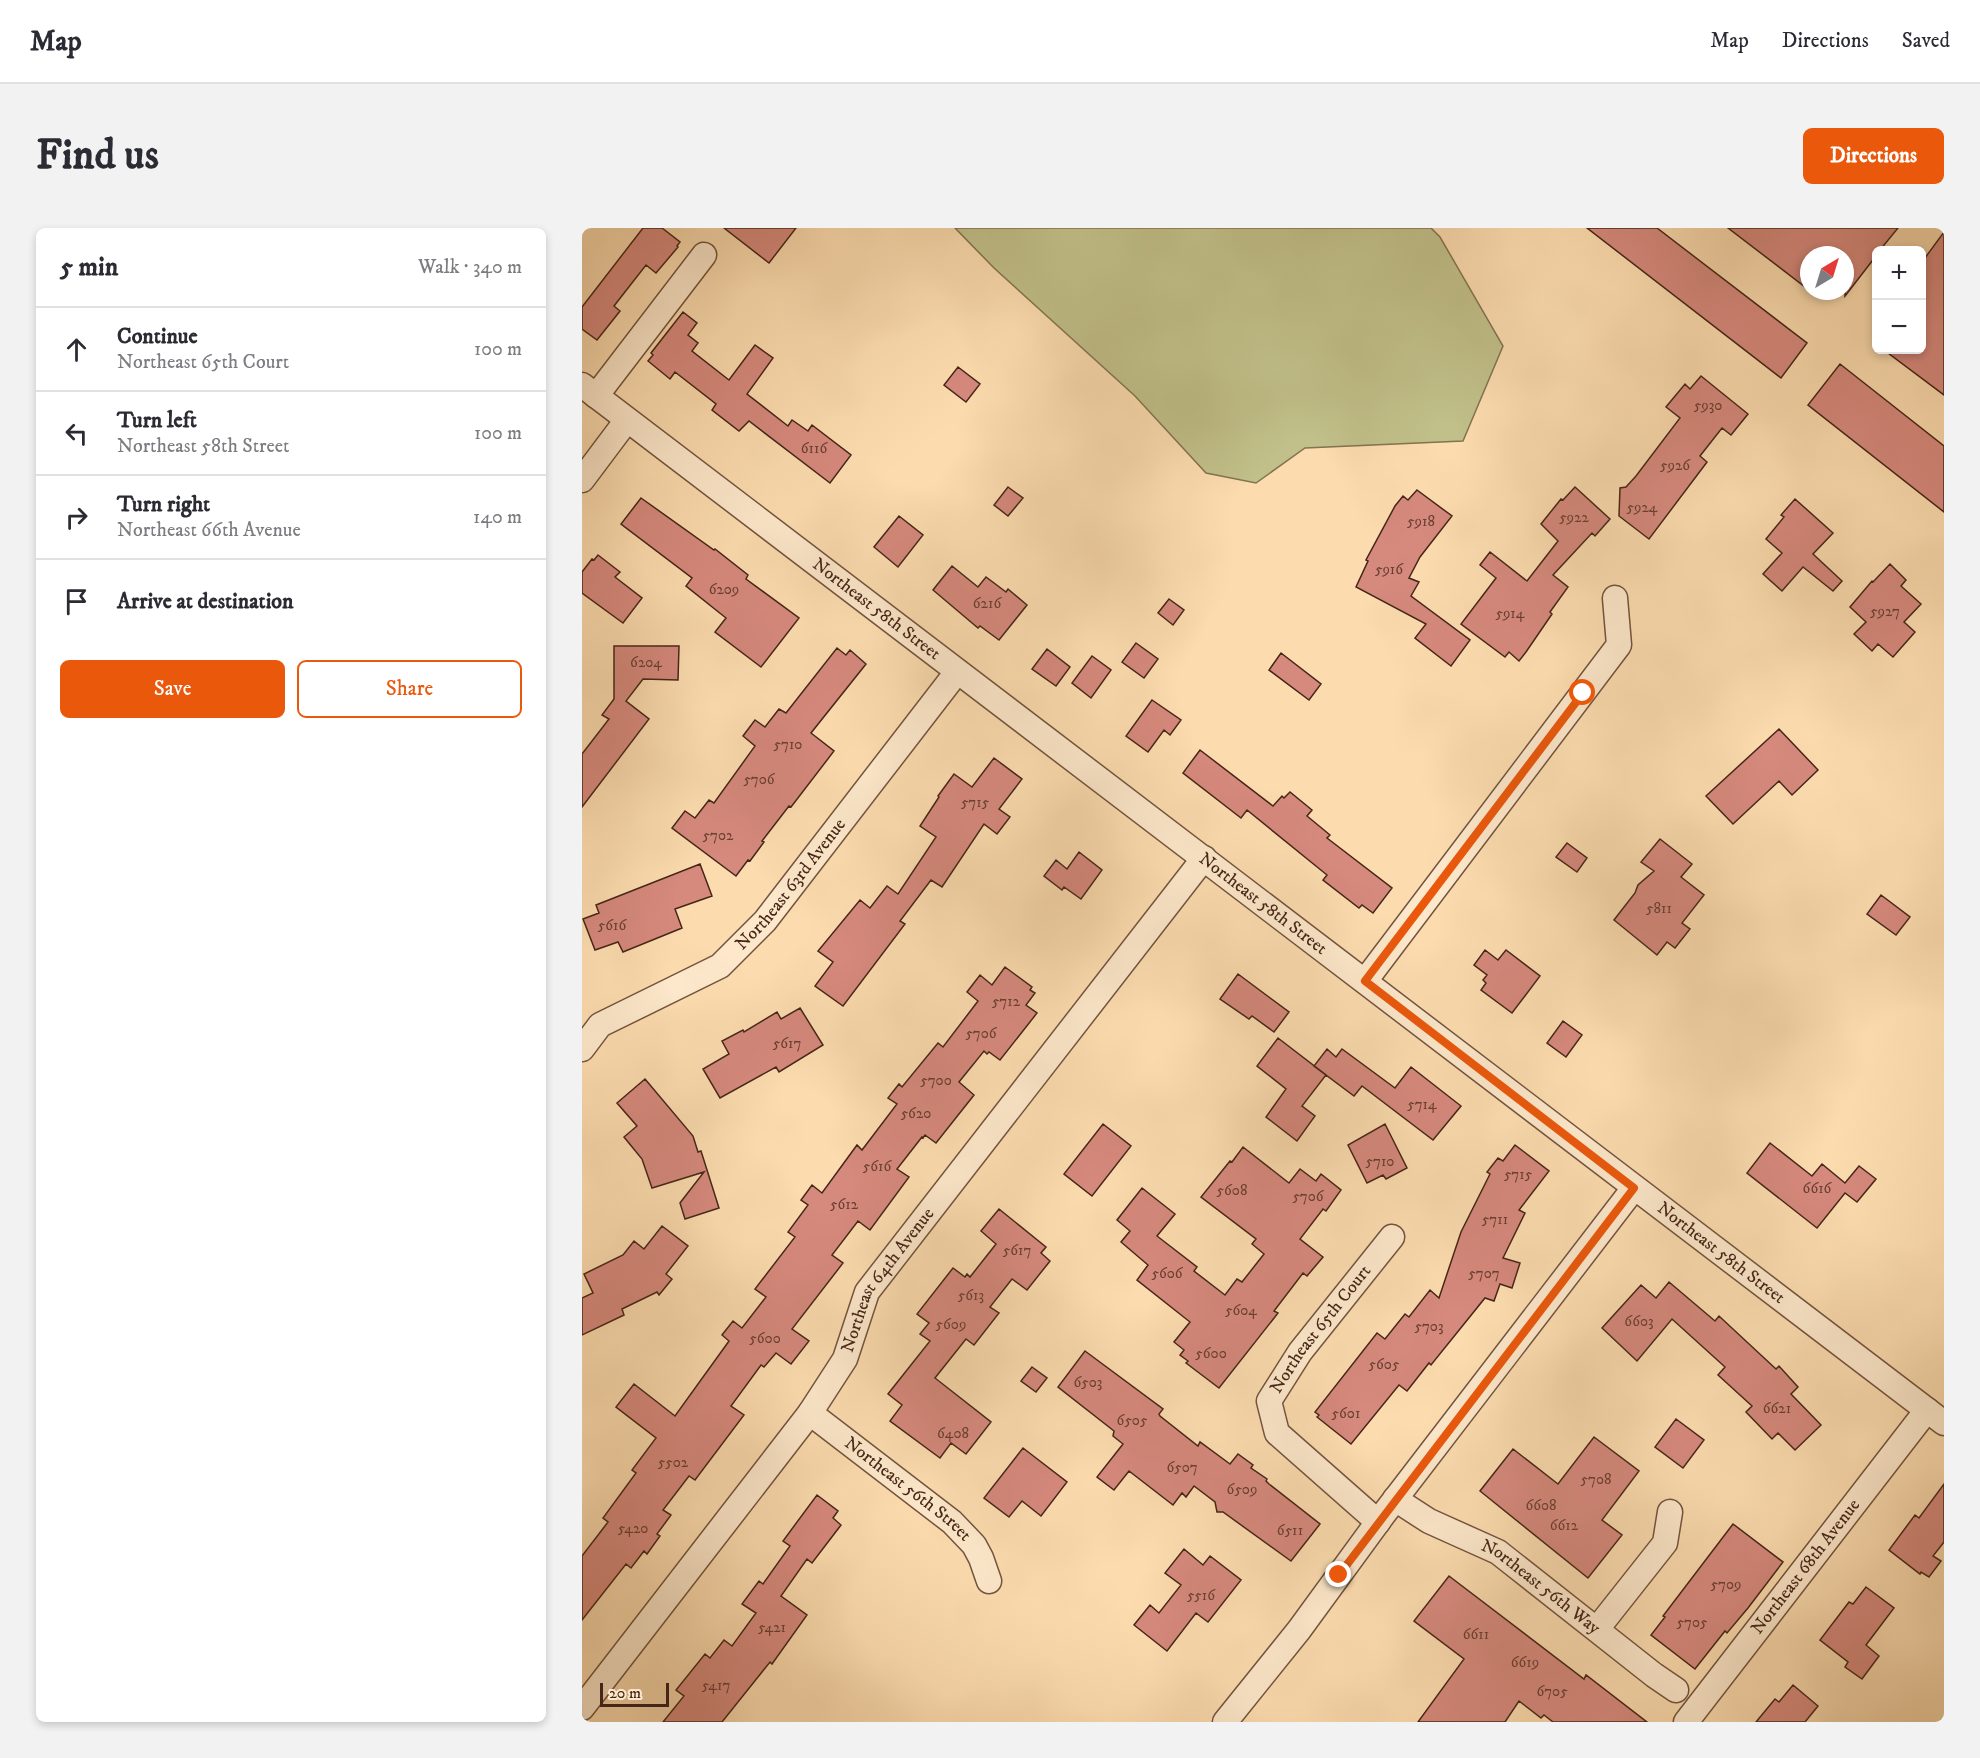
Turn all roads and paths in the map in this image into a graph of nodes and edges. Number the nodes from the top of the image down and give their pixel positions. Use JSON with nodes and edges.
{"nodes":[{"id":1,"x":704,"y":255,"type":"dead end"},
{"id":2,"x":589,"y":390,"type":"edge"},
{"id":3,"x":627,"y":420,"type":"junction"},
{"id":4,"x":582,"y":480,"type":"edge"},
{"id":5,"x":1615,"y":598,"type":"dead end"},
{"id":6,"x":957,"y":672,"type":"junction"},
{"id":7,"x":1204,"y":858,"type":"junction"},
{"id":8,"x":1365,"y":981,"type":"junction"},
{"id":9,"x":582,"y":1049,"type":"edge"},
{"id":10,"x":1634,"y":1188,"type":"junction"},
{"id":11,"x":1392,"y":1238,"type":"dead end"},
{"id":12,"x":810,"y":1413,"type":"junction"},
{"id":13,"x":1936,"y":1417,"type":"edge"},
{"id":14,"x":1395,"y":1499,"type":"junction"},
{"id":15,"x":1670,"y":1512,"type":"dead end"},
{"id":16,"x":1378,"y":1522,"type":"junction"},
{"id":17,"x":989,"y":1581,"type":"dead end"},
{"id":18,"x":1597,"y":1629,"type":"junction"},
{"id":19,"x":1676,"y":1690,"type":"dead end"},
{"id":20,"x":582,"y":1708,"type":"edge"},
{"id":21,"x":1225,"y":1722,"type":"edge"},
{"id":22,"x":1686,"y":1722,"type":"edge"}],
"edges":[{"from":1,"to":2,"type":"street"},
{"from":2,"to":3,"type":"street","name":"Northeast 58th Street"},
{"from":3,"to":4,"type":"street"},
{"from":3,"to":6,"type":"street","name":"Northeast 58th Street"},
{"from":5,"to":8,"type":"street"},
{"from":6,"to":7,"type":"street","name":"Northeast 58th Street"},
{"from":6,"to":9,"type":"street","name":"Northeast 63rd Avenue"},
{"from":7,"to":8,"type":"street","name":"Northeast 58th Street"},
{"from":7,"to":12,"type":"street","name":"Northeast 64th Avenue"},
{"from":8,"to":10,"type":"street","name":"Northeast 58th Street"},
{"from":10,"to":13,"type":"street","name":"Northeast 58th Street"},
{"from":10,"to":14,"type":"street"},
{"from":11,"to":16,"type":"street","name":"Northeast 65th Court"},
{"from":12,"to":17,"type":"street","name":"Northeast 56th Street"},
{"from":12,"to":20,"type":"street","name":"Northeast 64th Avenue"},
{"from":13,"to":22,"type":"street","name":"Northeast 68th Avenue"},
{"from":14,"to":16,"type":"street"},
{"from":14,"to":18,"type":"street","name":"Northeast 56th Way"},
{"from":15,"to":18,"type":"street"},
{"from":16,"to":21,"type":"street"},
{"from":18,"to":19,"type":"street","name":"Northeast 56th Way"}]}
